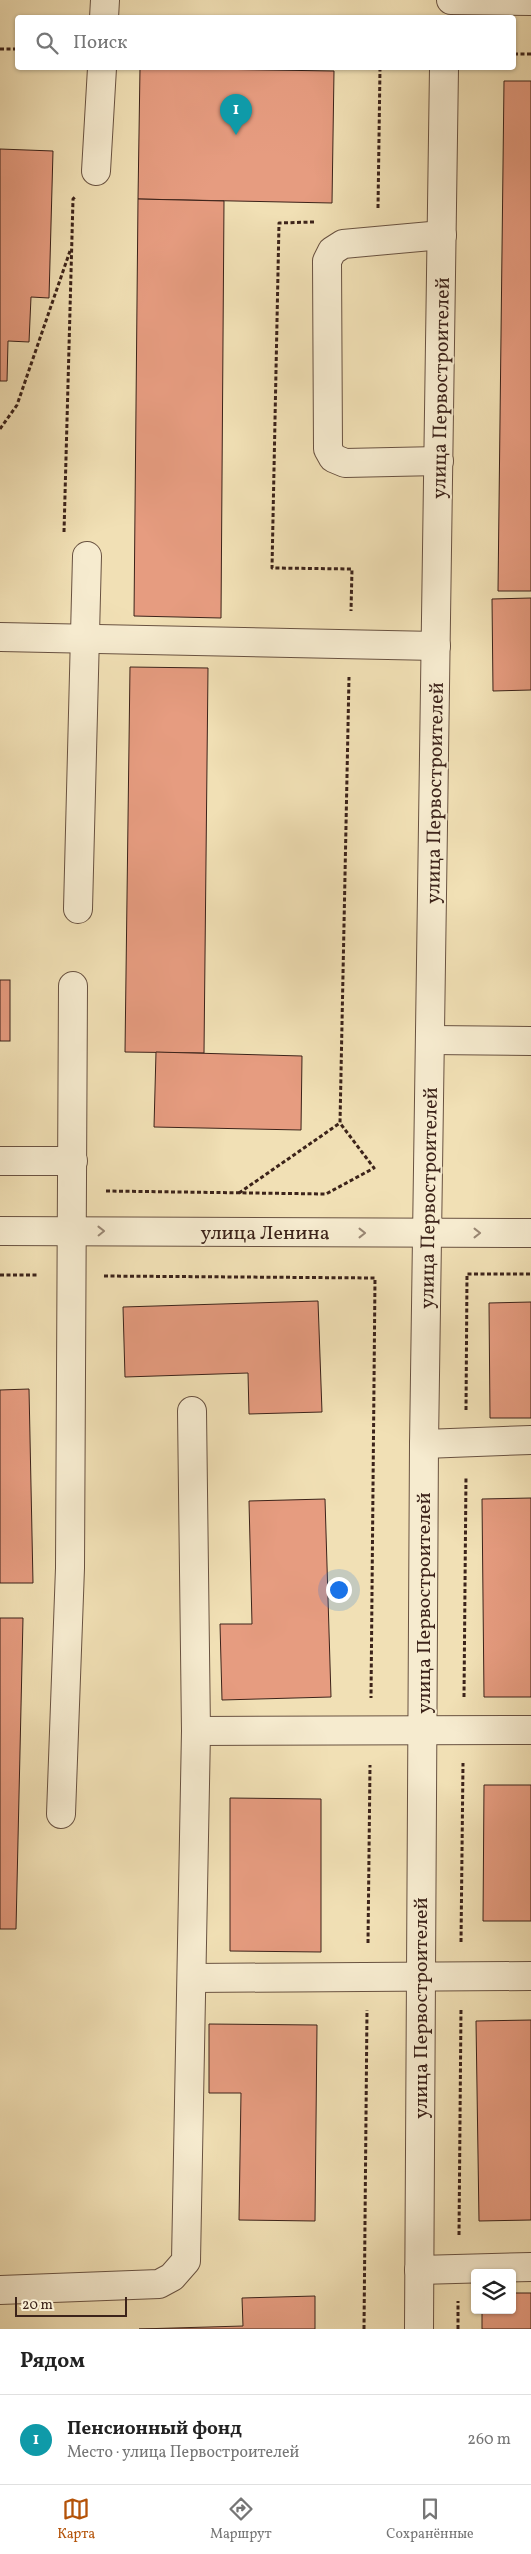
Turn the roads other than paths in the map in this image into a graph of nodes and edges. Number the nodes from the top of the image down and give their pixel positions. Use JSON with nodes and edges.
{"nodes":[{"id":1,"x":105,"y":0,"type":"edge"},
{"id":2,"x":446,"y":0,"type":"edge"},
{"id":3,"x":451,"y":0,"type":"edge"},
{"id":4,"x":531,"y":1,"type":"edge"},
{"id":5,"x":104,"y":15,"type":"edge"},
{"id":6,"x":445,"y":15,"type":"edge"},
{"id":7,"x":102,"y":70,"type":"edge"},
{"id":8,"x":444,"y":70,"type":"edge"},
{"id":9,"x":96,"y":171,"type":"road end"},
{"id":10,"x":442,"y":235,"type":"junction"},
{"id":11,"x":439,"y":461,"type":"junction"},
{"id":12,"x":87,"y":556,"type":"road end"},
{"id":13,"x":0,"y":638,"type":"edge"},
{"id":14,"x":84,"y":639,"type":"junction"},
{"id":15,"x":436,"y":646,"type":"junction"},
{"id":16,"x":78,"y":909,"type":"dead end"},
{"id":17,"x":73,"y":986,"type":"dead end"},
{"id":18,"x":431,"y":1040,"type":"junction"},
{"id":19,"x":531,"y":1042,"type":"edge"},
{"id":20,"x":0,"y":1161,"type":"edge"},
{"id":21,"x":72,"y":1161,"type":"junction"},
{"id":22,"x":0,"y":1231,"type":"edge"},
{"id":23,"x":73,"y":1232,"type":"junction"},
{"id":24,"x":428,"y":1233,"type":"junction"},
{"id":25,"x":531,"y":1234,"type":"edge"},
{"id":26,"x":192,"y":1411,"type":"dead end"},
{"id":27,"x":531,"y":1440,"type":"edge"},
{"id":28,"x":424,"y":1444,"type":"junction"},
{"id":29,"x":422,"y":1730,"type":"junction"},
{"id":30,"x":531,"y":1730,"type":"edge"},
{"id":31,"x":196,"y":1731,"type":"junction"},
{"id":32,"x":61,"y":1814,"type":"dead end"},
{"id":33,"x":531,"y":1976,"type":"edge"},
{"id":34,"x":192,"y":1978,"type":"junction"},
{"id":35,"x":419,"y":1978,"type":"junction"},
{"id":36,"x":531,"y":2268,"type":"edge"},
{"id":37,"x":419,"y":2270,"type":"junction"},
{"id":38,"x":0,"y":2290,"type":"edge"},
{"id":39,"x":419,"y":2329,"type":"edge"}],
"edges":[{"from":1,"to":5,"type":"street"},
{"from":2,"to":6,"type":"street"},
{"from":3,"to":4,"type":"street"},
{"from":7,"to":9,"type":"street"},
{"from":8,"to":10,"type":"street","name":"улица Первостроителей"},
{"from":10,"to":11,"type":"street","name":"улица Первостроителей"},
{"from":10,"to":11,"type":"street"},
{"from":11,"to":15,"type":"street","name":"улица Первостроителей"},
{"from":12,"to":14,"type":"street"},
{"from":13,"to":14,"type":"street"},
{"from":14,"to":15,"type":"street"},
{"from":14,"to":16,"type":"street"},
{"from":15,"to":18,"type":"street","name":"улица Первостроителей"},
{"from":17,"to":21,"type":"street"},
{"from":18,"to":19,"type":"street"},
{"from":18,"to":24,"type":"street","name":"улица Первостроителей"},
{"from":20,"to":21,"type":"street"},
{"from":21,"to":23,"type":"street"},
{"from":22,"to":23,"type":"street","name":"улица Ленина"},
{"from":23,"to":24,"type":"street","name":"улица Ленина","one_way":true},
{"from":23,"to":32,"type":"street"},
{"from":24,"to":25,"type":"street","name":"улица Ленина","one_way":true},
{"from":24,"to":28,"type":"street","name":"улица Первостроителей"},
{"from":26,"to":31,"type":"street"},
{"from":27,"to":28,"type":"street"},
{"from":28,"to":29,"type":"street","name":"улица Первостроителей"},
{"from":29,"to":30,"type":"street"},
{"from":29,"to":31,"type":"street"},
{"from":29,"to":35,"type":"street","name":"улица Первостроителей"},
{"from":31,"to":34,"type":"street"},
{"from":33,"to":35,"type":"street"},
{"from":34,"to":35,"type":"street"},
{"from":34,"to":38,"type":"street"},
{"from":35,"to":37,"type":"street","name":"улица Первостроителей"},
{"from":36,"to":37,"type":"street"},
{"from":37,"to":39,"type":"street","name":"улица Первостроителей"}]}
